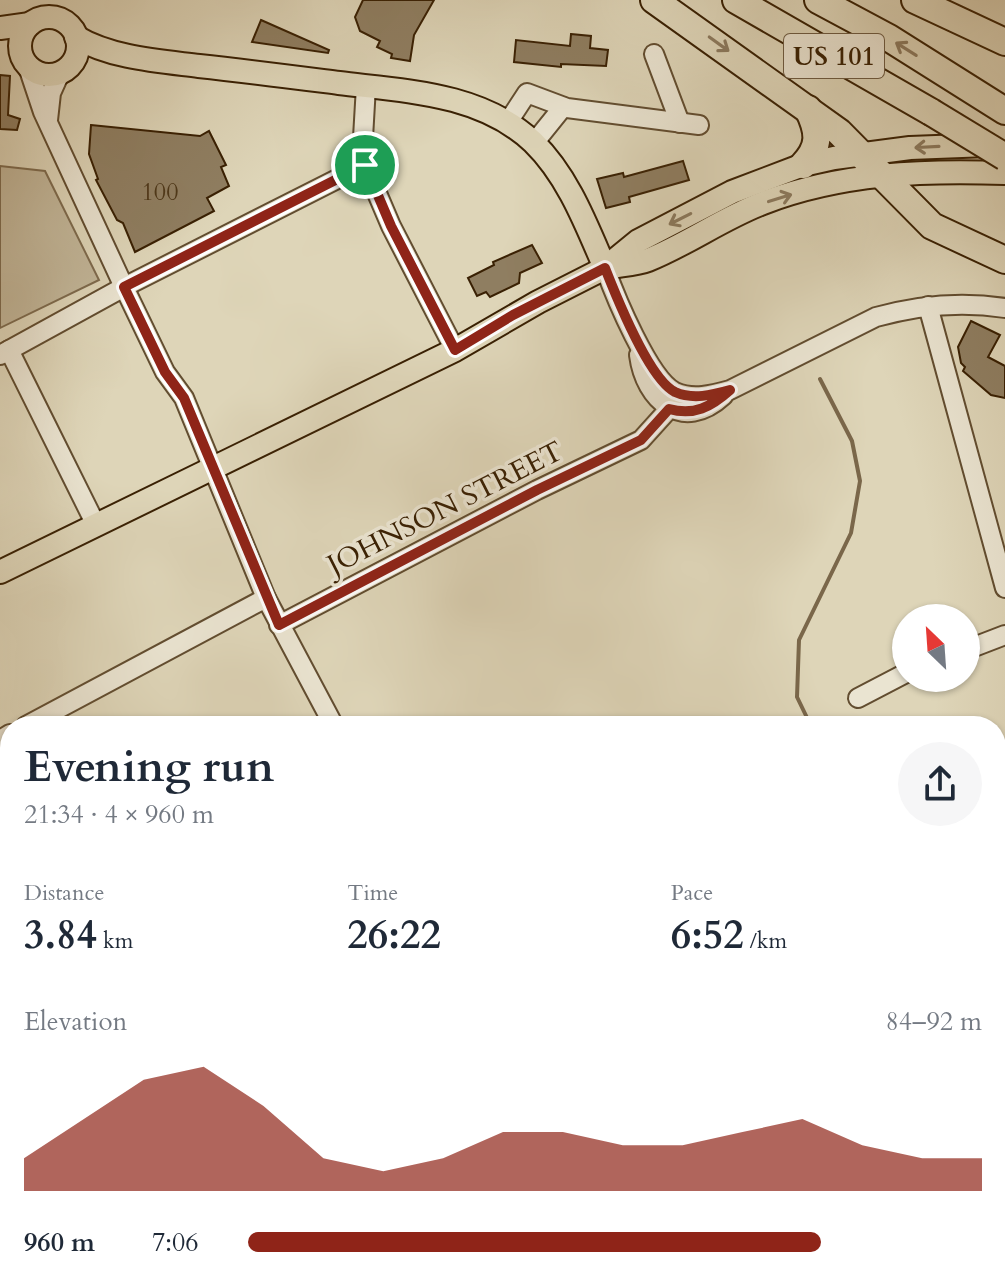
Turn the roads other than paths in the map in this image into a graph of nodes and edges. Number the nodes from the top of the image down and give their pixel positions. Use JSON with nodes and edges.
{"nodes":[{"id":1,"x":654,"y":0,"type":"edge"},
{"id":2,"x":736,"y":0,"type":"edge"},
{"id":3,"x":818,"y":0,"type":"edge"},
{"id":4,"x":915,"y":0,"type":"edge"},
{"id":5,"x":30,"y":24,"type":"junction"},
{"id":6,"x":0,"y":28,"type":"edge"},
{"id":7,"x":76,"y":37,"type":"junction"},
{"id":8,"x":1005,"y":42,"type":"edge"},
{"id":9,"x":0,"y":43,"type":"edge"},
{"id":10,"x":654,"y":54,"type":"dead end"},
{"id":11,"x":154,"y":60,"type":"junction"},
{"id":12,"x":25,"y":61,"type":"junction"},
{"id":13,"x":64,"y":70,"type":"junction"},
{"id":14,"x":366,"y":86,"type":"junction"},
{"id":15,"x":563,"y":107,"type":"junction"},
{"id":16,"x":1000,"y":108,"type":"edge"},
{"id":17,"x":808,"y":109,"type":"junction"},
{"id":18,"x":508,"y":122,"type":"junction"},
{"id":19,"x":48,"y":123,"type":"junction"},
{"id":20,"x":680,"y":123,"type":"junction"},
{"id":21,"x":699,"y":125,"type":"dead end"},
{"id":22,"x":534,"y":143,"type":"junction"},
{"id":23,"x":1005,"y":146,"type":"edge"},
{"id":24,"x":860,"y":153,"type":"junction"},
{"id":25,"x":1005,"y":157,"type":"edge"},
{"id":26,"x":365,"y":165,"type":"junction"},
{"id":27,"x":803,"y":165,"type":"junction"},
{"id":28,"x":1005,"y":173,"type":"edge"},
{"id":29,"x":882,"y":176,"type":"junction"},
{"id":30,"x":1005,"y":260,"type":"edge"},
{"id":31,"x":605,"y":268,"type":"junction"},
{"id":32,"x":124,"y":287,"type":"junction"},
{"id":33,"x":928,"y":306,"type":"junction"},
{"id":34,"x":1005,"y":308,"type":"edge"},
{"id":35,"x":637,"y":344,"type":"junction"},
{"id":36,"x":455,"y":350,"type":"junction"},
{"id":37,"x":4,"y":352,"type":"edge"},
{"id":38,"x":730,"y":390,"type":"junction"},
{"id":39,"x":669,"y":409,"type":"junction"},
{"id":40,"x":213,"y":468,"type":"junction"},
{"id":41,"x":95,"y":523,"type":"junction"},
{"id":42,"x":0,"y":572,"type":"edge"},
{"id":43,"x":1005,"y":588,"type":"edge"},
{"id":44,"x":266,"y":598,"type":"junction"},
{"id":45,"x":279,"y":625,"type":"junction"},
{"id":46,"x":1005,"y":635,"type":"edge"},
{"id":47,"x":980,"y":645,"type":"edge"},
{"id":48,"x":892,"y":680,"type":"edge"},
{"id":49,"x":858,"y":698,"type":"dead end"},
{"id":50,"x":45,"y":716,"type":"edge"},
{"id":51,"x":329,"y":716,"type":"edge"}],
"edges":[{"from":1,"to":17,"type":"highway","one_way":true},
{"from":2,"to":25,"type":"highway","number":"US 101","bridge":true},
{"from":16,"to":3,"type":"highway","number":"US 101","one_way":true},
{"from":4,"to":8,"type":"highway"},
{"from":5,"to":6,"type":"main road"},
{"from":5,"to":7,"type":"main road"},
{"from":5,"to":12,"type":"main road"},
{"from":7,"to":11,"type":"main road"},
{"from":7,"to":13,"type":"main road"},
{"from":9,"to":12,"type":"main road"},
{"from":10,"to":20,"type":"street"},
{"from":11,"to":13,"type":"main road"},
{"from":11,"to":14,"type":"main road"},
{"from":12,"to":13,"type":"main road"},
{"from":12,"to":19,"type":"street"},
{"from":13,"to":19,"type":"street"},
{"from":14,"to":18,"type":"main road"},
{"from":14,"to":26,"type":"street"},
{"from":15,"to":18,"type":"street"},
{"from":15,"to":20,"type":"street"},
{"from":15,"to":22,"type":"street"},
{"from":17,"to":24,"type":"highway"},
{"from":17,"to":27,"type":"highway"},
{"from":18,"to":22,"type":"main road"},
{"from":19,"to":32,"type":"street"},
{"from":20,"to":21,"type":"street"},
{"from":22,"to":31,"type":"main road"},
{"from":23,"to":24,"type":"main road","one_way":true},
{"from":24,"to":27,"type":"main road"},
{"from":24,"to":29,"type":"highway"},
{"from":26,"to":32,"type":"street"},
{"from":26,"to":36,"type":"street"},
{"from":27,"to":31,"type":"main road","one_way":true},
{"from":28,"to":29,"type":"main road"},
{"from":29,"to":30,"type":"highway"},
{"from":31,"to":29,"type":"main road","one_way":true},
{"from":31,"to":35,"type":"street"},
{"from":31,"to":36,"type":"main road"},
{"from":32,"to":37,"type":"street"},
{"from":32,"to":40,"type":"street"},
{"from":33,"to":34,"type":"street"},
{"from":33,"to":38,"type":"street"},
{"from":33,"to":43,"type":"street"},
{"from":35,"to":38,"type":"street"},
{"from":35,"to":39,"type":"street"},
{"from":36,"to":40,"type":"main road"},
{"from":37,"to":41,"type":"street"},
{"from":38,"to":39,"type":"street"},
{"from":39,"to":45,"type":"street","name":"JOHNSON STREET"},
{"from":40,"to":41,"type":"main road"},
{"from":40,"to":44,"type":"street"},
{"from":41,"to":42,"type":"main road"},
{"from":44,"to":45,"type":"street"},
{"from":44,"to":50,"type":"street"},
{"from":45,"to":51,"type":"street"},
{"from":46,"to":47,"type":"street"},
{"from":48,"to":49,"type":"street"}]}
